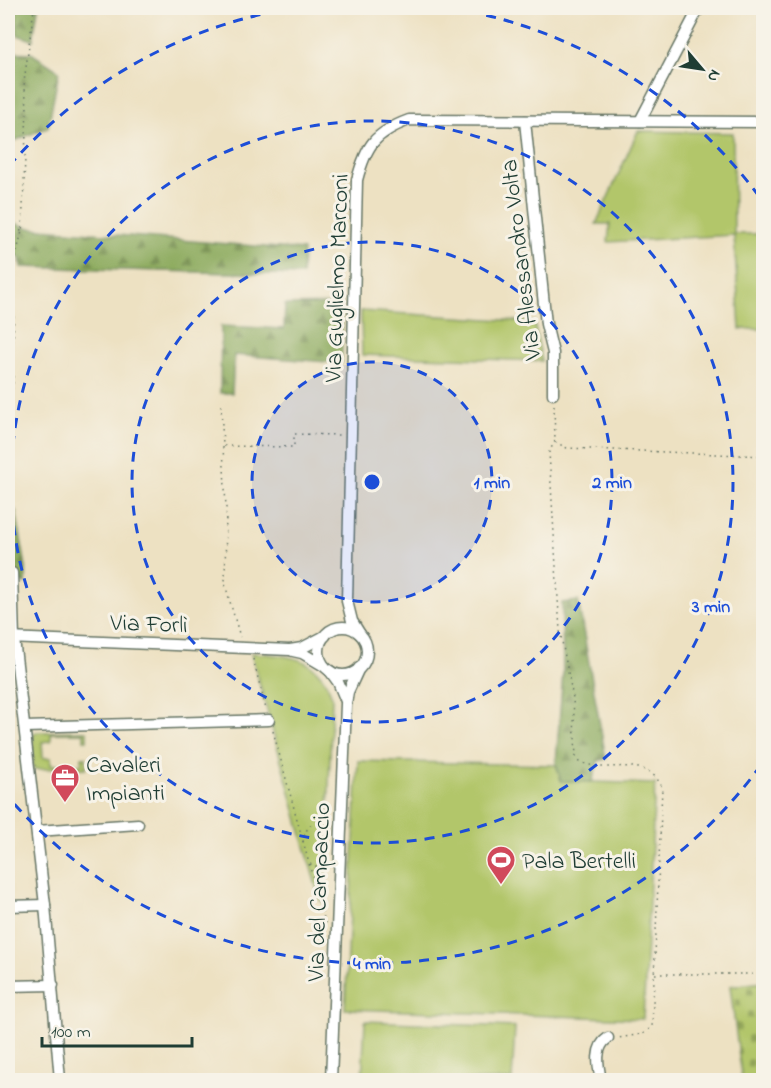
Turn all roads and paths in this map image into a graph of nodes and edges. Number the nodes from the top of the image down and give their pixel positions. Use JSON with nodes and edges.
{"nodes":[{"id":1,"x":34,"y":8,"type":"edge"},
{"id":2,"x":699,"y":8,"type":"edge"},
{"id":3,"x":525,"y":121,"type":"junction"},
{"id":4,"x":640,"y":121,"type":"junction"},
{"id":5,"x":764,"y":122,"type":"edge"},
{"id":6,"x":8,"y":230,"type":"edge"},
{"id":7,"x":22,"y":231,"type":"junction"},
{"id":8,"x":553,"y":394,"type":"joint"},
{"id":9,"x":221,"y":405,"type":"dead end"},
{"id":10,"x":8,"y":431,"type":"edge"},
{"id":11,"x":351,"y":436,"type":"junction"},
{"id":12,"x":555,"y":441,"type":"junction"},
{"id":13,"x":223,"y":446,"type":"junction"},
{"id":14,"x":8,"y":452,"type":"edge"},
{"id":15,"x":764,"y":456,"type":"edge"},
{"id":16,"x":8,"y":511,"type":"edge"},
{"id":17,"x":12,"y":573,"type":"dead end"},
{"id":18,"x":347,"y":601,"type":"junction"},
{"id":19,"x":327,"y":633,"type":"junction"},
{"id":20,"x":360,"y":634,"type":"junction"},
{"id":21,"x":11,"y":639,"type":"edge"},
{"id":22,"x":247,"y":648,"type":"junction"},
{"id":23,"x":290,"y":650,"type":"junction"},
{"id":24,"x":327,"y":668,"type":"junction"},
{"id":25,"x":359,"y":668,"type":"junction"},
{"id":26,"x":346,"y":704,"type":"junction"},
{"id":27,"x":269,"y":720,"type":"junction"},
{"id":28,"x":25,"y":727,"type":"junction"},
{"id":29,"x":138,"y":824,"type":"dead end"},
{"id":30,"x":342,"y":830,"type":"junction"},
{"id":31,"x":37,"y":831,"type":"junction"},
{"id":32,"x":303,"y":843,"type":"junction"},
{"id":33,"x":341,"y":858,"type":"junction"},
{"id":34,"x":309,"y":864,"type":"junction"},
{"id":35,"x":45,"y":905,"type":"junction"},
{"id":36,"x":8,"y":906,"type":"edge"},
{"id":37,"x":327,"y":931,"type":"dead end"},
{"id":38,"x":654,"y":974,"type":"junction"},
{"id":39,"x":764,"y":974,"type":"edge"},
{"id":40,"x":53,"y":985,"type":"junction"},
{"id":41,"x":8,"y":986,"type":"edge"},
{"id":42,"x":608,"y":1038,"type":"joint"},
{"id":43,"x":60,"y":1080,"type":"edge"},
{"id":44,"x":331,"y":1080,"type":"edge"},
{"id":45,"x":601,"y":1080,"type":"edge"}],
"edges":[{"from":1,"to":7,"type":"path"},
{"from":2,"to":4,"type":"street"},
{"from":3,"to":4,"type":"street","name":"Via Guglielmo Marconi"},
{"from":3,"to":8,"type":"street","name":"Via Alessandro Volta"},
{"from":3,"to":11,"type":"street","name":"Via Guglielmo Marconi"},
{"from":4,"to":5,"type":"street","name":"Via Guglielmo Marconi"},
{"from":6,"to":7,"type":"path"},
{"from":7,"to":10,"type":"path"},
{"from":8,"to":12,"type":"path"},
{"from":9,"to":13,"type":"path"},
{"from":11,"to":13,"type":"path"},
{"from":11,"to":18,"type":"street","name":"Via Guglielmo Marconi"},
{"from":12,"to":15,"type":"path"},
{"from":12,"to":38,"type":"path"},
{"from":13,"to":22,"type":"path"},
{"from":14,"to":16,"type":"path"},
{"from":17,"to":21,"type":"street"},
{"from":18,"to":19,"type":"street","name":"Via Guglielmo Marconi"},
{"from":18,"to":20,"type":"street","name":"Via Guglielmo Marconi"},
{"from":19,"to":20,"type":"street"},
{"from":19,"to":23,"type":"street","name":"Via Forlì"},
{"from":19,"to":24,"type":"street"},
{"from":20,"to":25,"type":"street"},
{"from":21,"to":22,"type":"street","name":"Via Forlì"},
{"from":21,"to":28,"type":"street"},
{"from":22,"to":23,"type":"street","name":"Via Forlì"},
{"from":22,"to":27,"type":"path"},
{"from":23,"to":24,"type":"street","name":"Via Forlì"},
{"from":24,"to":25,"type":"street"},
{"from":24,"to":26,"type":"street","name":"Via del Campaccio"},
{"from":25,"to":26,"type":"street","name":"Via del Campaccio"},
{"from":26,"to":30,"type":"street","name":"Via del Campaccio"},
{"from":27,"to":28,"type":"street"},
{"from":27,"to":32,"type":"path"},
{"from":28,"to":31,"type":"street"},
{"from":29,"to":31,"type":"street"},
{"from":30,"to":32,"type":"path"},
{"from":30,"to":33,"type":"street","name":"Via del Campaccio"},
{"from":31,"to":35,"type":"street"},
{"from":32,"to":34,"type":"path"},
{"from":33,"to":34,"type":"path"},
{"from":33,"to":44,"type":"street","name":"Via del Campaccio"},
{"from":34,"to":37,"type":"path"},
{"from":35,"to":36,"type":"street"},
{"from":35,"to":40,"type":"street"},
{"from":38,"to":39,"type":"path"},
{"from":38,"to":42,"type":"path"},
{"from":40,"to":41,"type":"street"},
{"from":40,"to":43,"type":"street"},
{"from":42,"to":45,"type":"street"}]}
